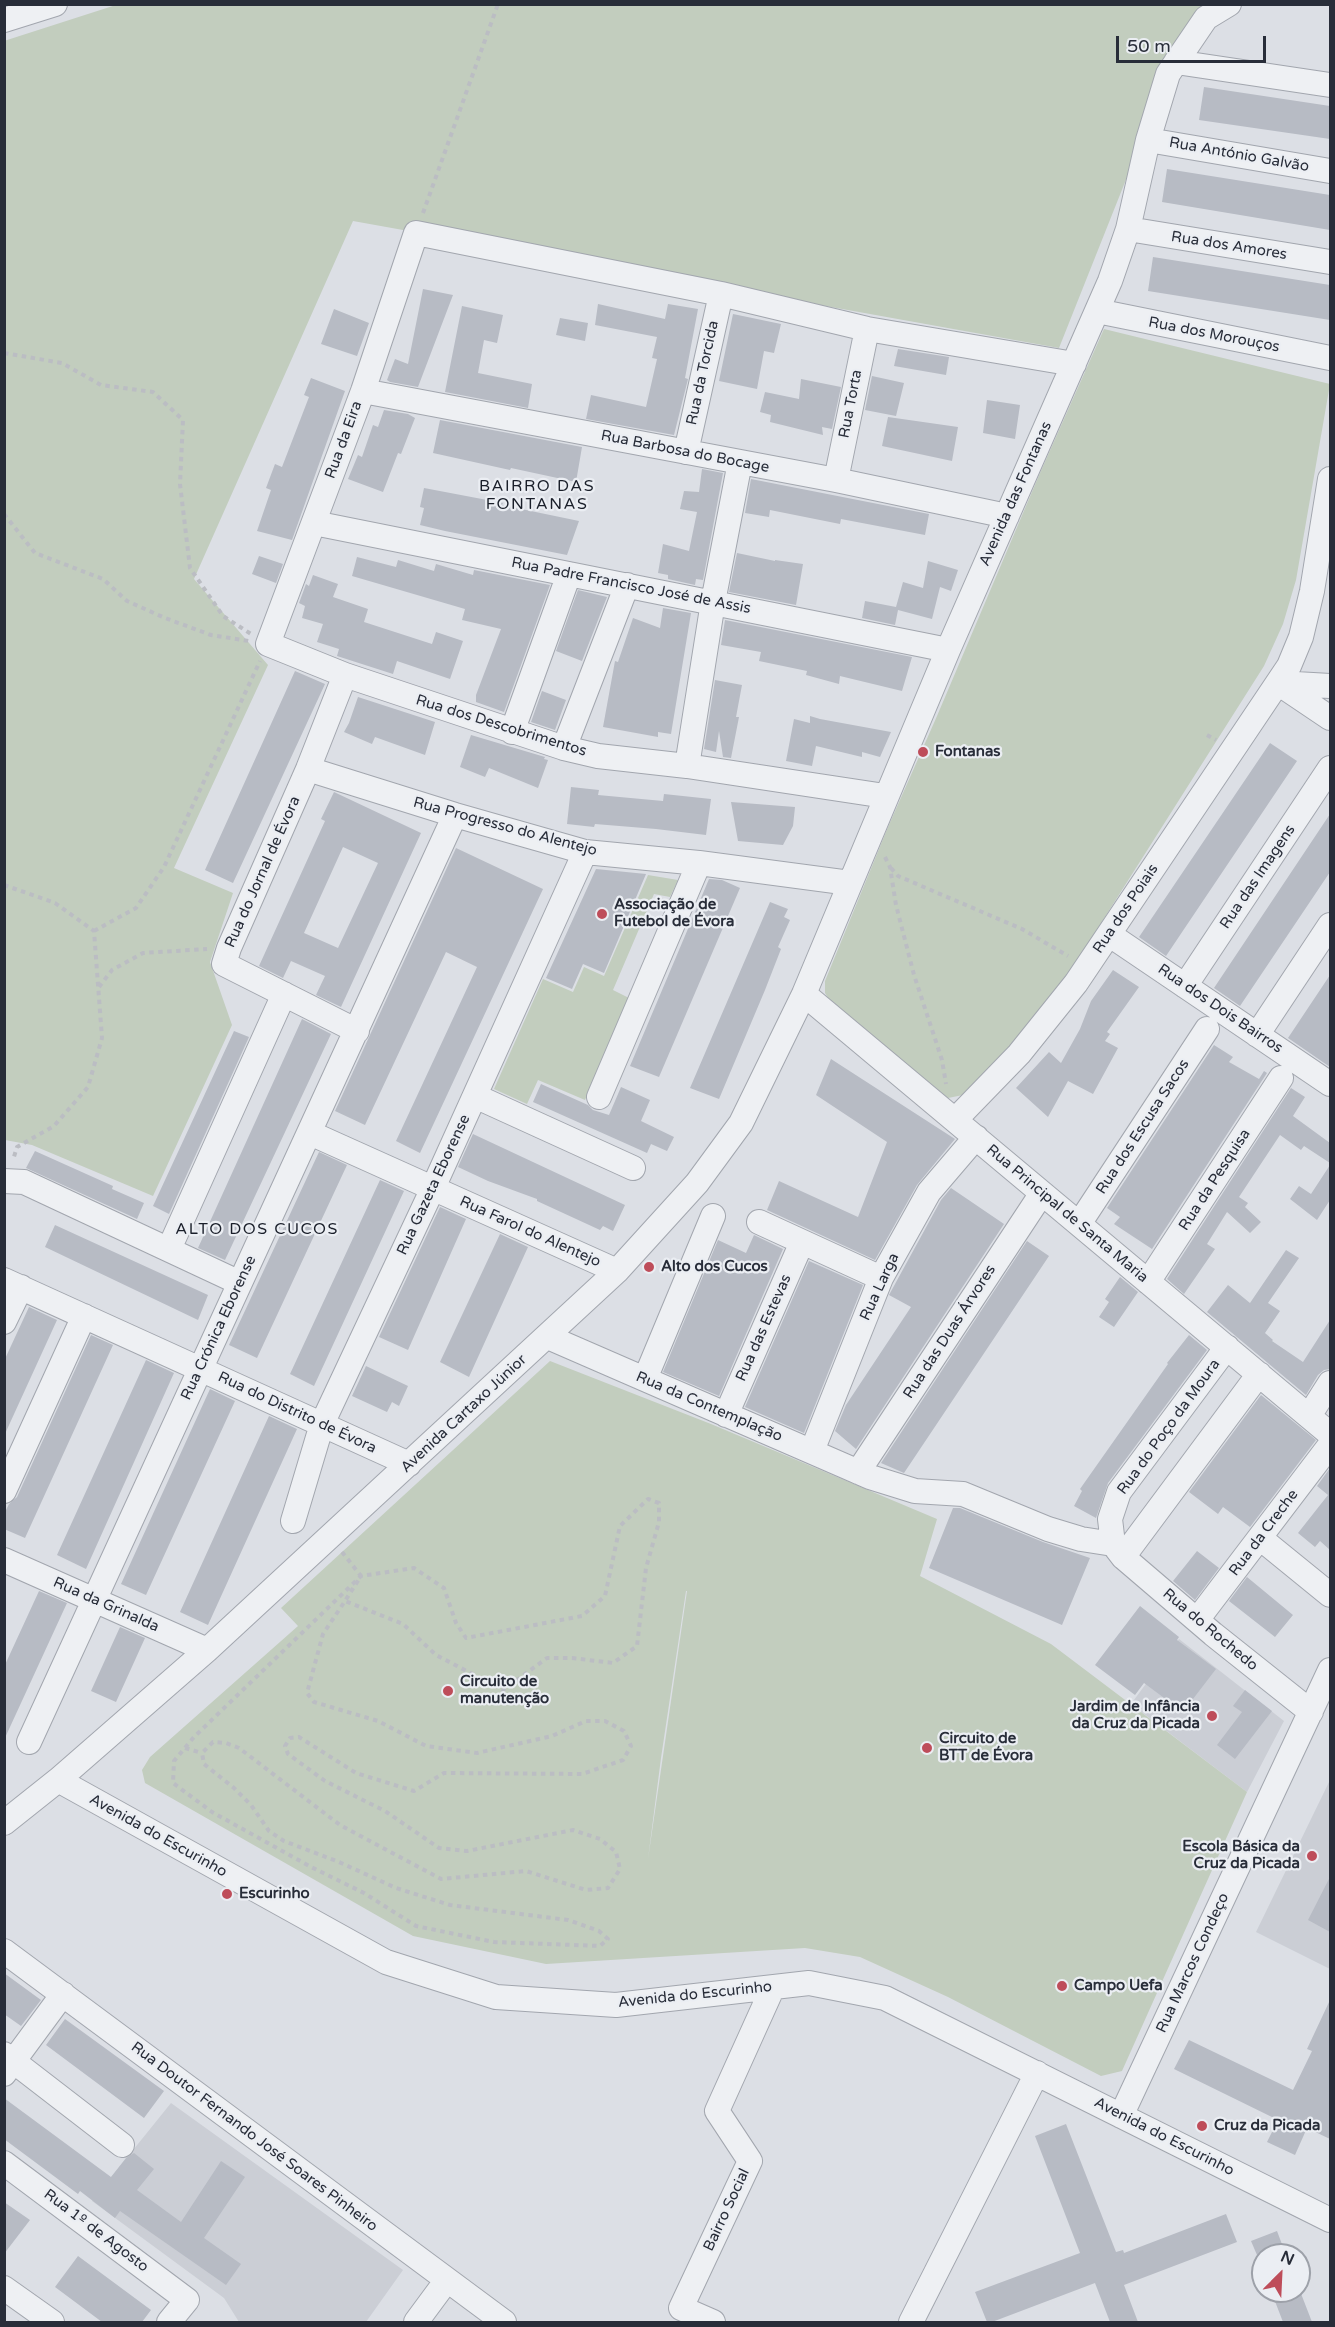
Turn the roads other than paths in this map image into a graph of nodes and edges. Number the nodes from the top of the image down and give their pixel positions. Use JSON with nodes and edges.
{"nodes":[{"id":1,"x":55,"y":4,"type":"edge"},
{"id":2,"x":1229,"y":4,"type":"edge"},
{"id":3,"x":4,"y":20,"type":"edge"},
{"id":4,"x":1176,"y":62,"type":"junction"},
{"id":5,"x":1330,"y":85,"type":"edge"},
{"id":6,"x":1148,"y":140,"type":"junction"},
{"id":7,"x":1330,"y":171,"type":"edge"},
{"id":8,"x":1128,"y":229,"type":"junction"},
{"id":9,"x":1330,"y":262,"type":"edge"},
{"id":10,"x":721,"y":294,"type":"junction"},
{"id":11,"x":1097,"y":311,"type":"junction"},
{"id":12,"x":867,"y":329,"type":"junction"},
{"id":13,"x":1330,"y":358,"type":"edge"},
{"id":14,"x":1074,"y":364,"type":"junction"},
{"id":15,"x":363,"y":391,"type":"junction"},
{"id":16,"x":686,"y":452,"type":"junction"},
{"id":17,"x":740,"y":462,"type":"junction"},
{"id":18,"x":836,"y":480,"type":"junction"},
{"id":19,"x":1329,"y":494,"type":"edge"},
{"id":20,"x":1006,"y":516,"type":"junction"},
{"id":21,"x":314,"y":523,"type":"junction"},
{"id":22,"x":569,"y":574,"type":"junction"},
{"id":23,"x":627,"y":585,"type":"junction"},
{"id":24,"x":1322,"y":592,"type":"edge"},
{"id":25,"x":713,"y":602,"type":"junction"},
{"id":26,"x":268,"y":644,"type":"joint"},
{"id":27,"x":948,"y":650,"type":"junction"},
{"id":28,"x":345,"y":675,"type":"junction"},
{"id":29,"x":1278,"y":683,"type":"junction"},
{"id":30,"x":1330,"y":686,"type":"edge"},
{"id":31,"x":1330,"y":718,"type":"edge"},
{"id":32,"x":512,"y":732,"type":"junction"},
{"id":33,"x":564,"y":748,"type":"junction"},
{"id":34,"x":687,"y":766,"type":"junction"},
{"id":35,"x":1330,"y":768,"type":"edge"},
{"id":36,"x":308,"y":769,"type":"junction"},
{"id":37,"x":885,"y":796,"type":"junction"},
{"id":38,"x":455,"y":815,"type":"junction"},
{"id":39,"x":585,"y":852,"type":"junction"},
{"id":40,"x":699,"y":863,"type":"junction"},
{"id":41,"x":850,"y":883,"type":"junction"},
{"id":42,"x":1330,"y":925,"type":"edge"},
{"id":43,"x":1110,"y":935,"type":"junction"},
{"id":44,"x":1185,"y":986,"type":"junction"},
{"id":45,"x":284,"y":994,"type":"junction"},
{"id":46,"x":804,"y":994,"type":"junction"},
{"id":47,"x":1207,"y":1029,"type":"dead end"},
{"id":48,"x":357,"y":1031,"type":"junction"},
{"id":49,"x":1257,"y":1035,"type":"junction"},
{"id":50,"x":1281,"y":1078,"type":"dead end"},
{"id":51,"x":1330,"y":1084,"type":"edge"},
{"id":52,"x":475,"y":1096,"type":"junction"},
{"id":53,"x":599,"y":1097,"type":"dead end"},
{"id":54,"x":951,"y":1117,"type":"junction"},
{"id":55,"x":310,"y":1133,"type":"junction"},
{"id":56,"x":976,"y":1137,"type":"junction"},
{"id":57,"x":633,"y":1168,"type":"dead end"},
{"id":58,"x":5,"y":1180,"type":"edge"},
{"id":59,"x":433,"y":1188,"type":"junction"},
{"id":60,"x":1042,"y":1193,"type":"junction"},
{"id":61,"x":712,"y":1216,"type":"dead end"},
{"id":62,"x":759,"y":1222,"type":"dead end"},
{"id":63,"x":1079,"y":1224,"type":"junction"},
{"id":64,"x":802,"y":1242,"type":"junction"},
{"id":65,"x":169,"y":1249,"type":"junction"},
{"id":66,"x":617,"y":1271,"type":"junction"},
{"id":67,"x":881,"y":1278,"type":"junction"},
{"id":68,"x":240,"y":1282,"type":"junction"},
{"id":69,"x":1148,"y":1282,"type":"junction"},
{"id":70,"x":13,"y":1283,"type":"edge"},
{"id":71,"x":84,"y":1316,"type":"junction"},
{"id":72,"x":4,"y":1322,"type":"edge"},
{"id":73,"x":548,"y":1337,"type":"junction"},
{"id":74,"x":1227,"y":1347,"type":"junction"},
{"id":75,"x":200,"y":1369,"type":"junction"},
{"id":76,"x":1259,"y":1374,"type":"junction"},
{"id":77,"x":645,"y":1379,"type":"junction"},
{"id":78,"x":1330,"y":1383,"type":"edge"},
{"id":79,"x":726,"y":1415,"type":"junction"},
{"id":80,"x":1309,"y":1416,"type":"junction"},
{"id":81,"x":322,"y":1424,"type":"junction"},
{"id":82,"x":1330,"y":1434,"type":"edge"},
{"id":83,"x":1330,"y":1445,"type":"edge"},
{"id":84,"x":812,"y":1451,"type":"junction"},
{"id":85,"x":409,"y":1464,"type":"junction"},
{"id":86,"x":864,"y":1474,"type":"junction"},
{"id":87,"x":4,"y":1491,"type":"edge"},
{"id":88,"x":293,"y":1521,"type":"dead end"},
{"id":89,"x":1260,"y":1538,"type":"junction"},
{"id":90,"x":1118,"y":1551,"type":"junction"},
{"id":91,"x":4,"y":1560,"type":"edge"},
{"id":92,"x":1330,"y":1595,"type":"edge"},
{"id":93,"x":93,"y":1599,"type":"junction"},
{"id":94,"x":1197,"y":1620,"type":"junction"},
{"id":95,"x":207,"y":1650,"type":"junction"},
{"id":96,"x":1330,"y":1670,"type":"edge"},
{"id":97,"x":1311,"y":1712,"type":"junction"},
{"id":98,"x":29,"y":1742,"type":"dead end"},
{"id":99,"x":58,"y":1780,"type":"junction"},
{"id":100,"x":4,"y":1823,"type":"edge"},
{"id":101,"x":4,"y":1951,"type":"edge"},
{"id":102,"x":773,"y":1987,"type":"junction"},
{"id":103,"x":63,"y":1994,"type":"junction"},
{"id":104,"x":8,"y":2063,"type":"edge"},
{"id":105,"x":1037,"y":2073,"type":"junction"},
{"id":106,"x":1122,"y":2116,"type":"junction"},
{"id":107,"x":122,"y":2145,"type":"dead end"},
{"id":108,"x":4,"y":2163,"type":"edge"},
{"id":109,"x":1330,"y":2220,"type":"edge"},
{"id":110,"x":447,"y":2280,"type":"junction"},
{"id":111,"x":4,"y":2288,"type":"edge"},
{"id":112,"x":52,"y":2322,"type":"edge"},
{"id":113,"x":170,"y":2322,"type":"edge"},
{"id":114,"x":416,"y":2322,"type":"edge"},
{"id":115,"x":504,"y":2322,"type":"edge"},
{"id":116,"x":713,"y":2322,"type":"edge"},
{"id":117,"x":911,"y":2322,"type":"edge"}],
"edges":[{"from":1,"to":3,"type":"street"},
{"from":2,"to":4,"type":"street","name":"Avenida das Fontanas"},
{"from":4,"to":5,"type":"street"},
{"from":4,"to":6,"type":"street","name":"Avenida das Fontanas"},
{"from":6,"to":7,"type":"street","name":"Rua António Galvão"},
{"from":6,"to":8,"type":"street","name":"Avenida das Fontanas"},
{"from":8,"to":9,"type":"street","name":"Rua dos Amores"},
{"from":8,"to":11,"type":"street","name":"Avenida das Fontanas"},
{"from":10,"to":12,"type":"street"},
{"from":10,"to":15,"type":"street","name":"Rua da Eira"},
{"from":10,"to":16,"type":"street","name":"Rua da Torcida"},
{"from":11,"to":13,"type":"street","name":"Rua dos Morouços"},
{"from":11,"to":14,"type":"street","name":"Avenida das Fontanas"},
{"from":12,"to":14,"type":"street"},
{"from":12,"to":18,"type":"street","name":"Rua Torta"},
{"from":14,"to":20,"type":"street","name":"Avenida das Fontanas"},
{"from":15,"to":16,"type":"street","name":"Rua Barbosa do Bocage"},
{"from":15,"to":21,"type":"street","name":"Rua da Eira"},
{"from":16,"to":17,"type":"street","name":"Rua Barbosa do Bocage"},
{"from":17,"to":18,"type":"street","name":"Rua Barbosa do Bocage"},
{"from":17,"to":25,"type":"street"},
{"from":18,"to":20,"type":"street","name":"Rua Barbosa do Bocage"},
{"from":19,"to":24,"type":"street","name":"Rua dos Poiais"},
{"from":20,"to":27,"type":"street","name":"Avenida das Fontanas"},
{"from":21,"to":22,"type":"street","name":"Rua Padre Francisco José de Assis"},
{"from":21,"to":26,"type":"street","name":"Rua da Eira"},
{"from":22,"to":23,"type":"street","name":"Rua Padre Francisco José de Assis"},
{"from":22,"to":32,"type":"street"},
{"from":23,"to":25,"type":"street","name":"Rua Padre Francisco José de Assis"},
{"from":23,"to":33,"type":"street"},
{"from":24,"to":29,"type":"street","name":"Rua dos Poiais"},
{"from":25,"to":27,"type":"street","name":"Rua Padre Francisco José de Assis"},
{"from":25,"to":34,"type":"street"},
{"from":26,"to":28,"type":"street","name":"Rua dos Descobrimentos"},
{"from":27,"to":37,"type":"street","name":"Avenida das Fontanas"},
{"from":28,"to":32,"type":"street","name":"Rua dos Descobrimentos"},
{"from":28,"to":36,"type":"street","name":"Rua do Jornal de Évora"},
{"from":29,"to":30,"type":"street"},
{"from":29,"to":31,"type":"street"},
{"from":29,"to":43,"type":"street","name":"Rua dos Poiais"},
{"from":32,"to":33,"type":"street","name":"Rua dos Descobrimentos"},
{"from":33,"to":34,"type":"street","name":"Rua dos Descobrimentos"},
{"from":34,"to":37,"type":"street","name":"Rua dos Descobrimentos"},
{"from":35,"to":44,"type":"street","name":"Rua das Imagens"},
{"from":36,"to":38,"type":"street","name":"Rua Progresso do Alentejo"},
{"from":36,"to":45,"type":"street","name":"Rua do Jornal de Évora"},
{"from":37,"to":41,"type":"street","name":"Avenida das Fontanas"},
{"from":38,"to":39,"type":"street","name":"Rua Progresso do Alentejo"},
{"from":38,"to":48,"type":"street","name":"Rua Crónica Eborense"},
{"from":39,"to":40,"type":"street","name":"Rua Progresso do Alentejo"},
{"from":39,"to":52,"type":"street","name":"Rua Gazeta Eborense"},
{"from":40,"to":41,"type":"street","name":"Rua Progresso do Alentejo"},
{"from":40,"to":53,"type":"street"},
{"from":41,"to":46,"type":"street","name":"Avenida das Fontanas"},
{"from":42,"to":49,"type":"street"},
{"from":43,"to":44,"type":"street","name":"Rua dos Dois Bairros"},
{"from":43,"to":54,"type":"street","name":"Rua dos Poiais"},
{"from":44,"to":49,"type":"street","name":"Rua dos Dois Bairros"},
{"from":45,"to":48,"type":"street","name":"Rua do Jornal de Évora"},
{"from":45,"to":65,"type":"street"},
{"from":46,"to":54,"type":"street","name":"Rua Principal de Santa Maria"},
{"from":46,"to":66,"type":"street","name":"Avenida Cartaxo Júnior"},
{"from":47,"to":63,"type":"street","name":"Rua dos Escusa Sacos"},
{"from":48,"to":55,"type":"street","name":"Rua Crónica Eborense"},
{"from":49,"to":51,"type":"street","name":"Rua dos Dois Bairros"},
{"from":50,"to":69,"type":"street","name":"Rua da Pesquisa"},
{"from":52,"to":57,"type":"street"},
{"from":52,"to":59,"type":"street","name":"Rua Gazeta Eborense"},
{"from":54,"to":56,"type":"street","name":"Rua Principal de Santa Maria"},
{"from":55,"to":59,"type":"street","name":"Rua Farol do Alentejo"},
{"from":55,"to":68,"type":"street","name":"Rua Crónica Eborense"},
{"from":56,"to":60,"type":"street","name":"Rua Principal de Santa Maria"},
{"from":56,"to":67,"type":"street","name":"Rua Larga"},
{"from":58,"to":65,"type":"street"},
{"from":59,"to":66,"type":"street","name":"Rua Farol do Alentejo"},
{"from":59,"to":81,"type":"street","name":"Rua Gazeta Eborense"},
{"from":60,"to":63,"type":"street","name":"Rua Principal de Santa Maria"},
{"from":60,"to":86,"type":"street","name":"Rua das Duas Árvores"},
{"from":61,"to":77,"type":"street"},
{"from":62,"to":64,"type":"street"},
{"from":63,"to":69,"type":"street","name":"Rua Principal de Santa Maria"},
{"from":64,"to":67,"type":"street"},
{"from":64,"to":79,"type":"street","name":"Rua das Estevas"},
{"from":65,"to":68,"type":"street"},
{"from":66,"to":73,"type":"street","name":"Avenida Cartaxo Júnior"},
{"from":67,"to":84,"type":"street","name":"Rua Larga"},
{"from":68,"to":75,"type":"street","name":"Rua Crónica Eborense"},
{"from":69,"to":74,"type":"street","name":"Rua Principal de Santa Maria"},
{"from":70,"to":71,"type":"street","name":"Rua do Distrito de Évora"},
{"from":70,"to":72,"type":"street","name":"Rua do Distrito de Évora"},
{"from":71,"to":75,"type":"street","name":"Rua do Distrito de Évora"},
{"from":71,"to":87,"type":"street"},
{"from":73,"to":77,"type":"street","name":"Rua da Contemplação"},
{"from":73,"to":85,"type":"street","name":"Avenida Cartaxo Júnior"},
{"from":74,"to":76,"type":"street","name":"Rua Principal de Santa Maria"},
{"from":74,"to":90,"type":"street","name":"Rua do Poço da Moura"},
{"from":75,"to":81,"type":"street","name":"Rua do Distrito de Évora"},
{"from":75,"to":93,"type":"street","name":"Rua Crónica Eborense"},
{"from":76,"to":80,"type":"street","name":"Rua Principal de Santa Maria"},
{"from":76,"to":90,"type":"street"},
{"from":77,"to":79,"type":"street","name":"Rua da Contemplação"},
{"from":78,"to":80,"type":"street"},
{"from":79,"to":84,"type":"street","name":"Rua da Contemplação"},
{"from":80,"to":82,"type":"street","name":"Rua Principal de Santa Maria"},
{"from":81,"to":85,"type":"street","name":"Rua do Distrito de Évora"},
{"from":81,"to":88,"type":"street","name":"Rua Gazeta Eborense"},
{"from":83,"to":89,"type":"street","name":"Rua da Creche"},
{"from":84,"to":86,"type":"street","name":"Rua da Contemplação"},
{"from":85,"to":95,"type":"street","name":"Avenida Cartaxo Júnior"},
{"from":86,"to":90,"type":"street","name":"Rua da Contemplação"},
{"from":89,"to":92,"type":"street"},
{"from":89,"to":94,"type":"street","name":"Rua da Creche"},
{"from":90,"to":94,"type":"street","name":"Rua do Rochedo"},
{"from":91,"to":93,"type":"street","name":"Rua da Grinalda"},
{"from":93,"to":95,"type":"street","name":"Rua da Grinalda"},
{"from":93,"to":98,"type":"street","name":"Rua Crónica Eborense"},
{"from":94,"to":97,"type":"street","name":"Rua do Rochedo"},
{"from":95,"to":99,"type":"street","name":"Avenida Cartaxo Júnior"},
{"from":96,"to":97,"type":"street","name":"Rua Marcos Condeço"},
{"from":97,"to":106,"type":"street","name":"Rua Marcos Condeço"},
{"from":99,"to":100,"type":"street","name":"Avenida Cartaxo Júnior"},
{"from":99,"to":102,"type":"street","name":"Avenida do Escurinho"},
{"from":101,"to":103,"type":"street","name":"Rua Doutor Fernando José Soares Pinheiro"},
{"from":102,"to":105,"type":"street","name":"Avenida do Escurinho"},
{"from":102,"to":116,"type":"street","name":"Bairro Social"},
{"from":103,"to":104,"type":"street"},
{"from":103,"to":110,"type":"street","name":"Rua Doutor Fernando José Soares Pinheiro"},
{"from":104,"to":107,"type":"street"},
{"from":105,"to":106,"type":"street","name":"Avenida do Escurinho"},
{"from":105,"to":117,"type":"street"},
{"from":106,"to":109,"type":"street","name":"Avenida do Escurinho"},
{"from":108,"to":113,"type":"street","name":"Rua 1º de Agosto"},
{"from":110,"to":114,"type":"street"},
{"from":110,"to":115,"type":"street","name":"Rua Doutor Fernando José Soares Pinheiro"},
{"from":111,"to":112,"type":"street"}]}
